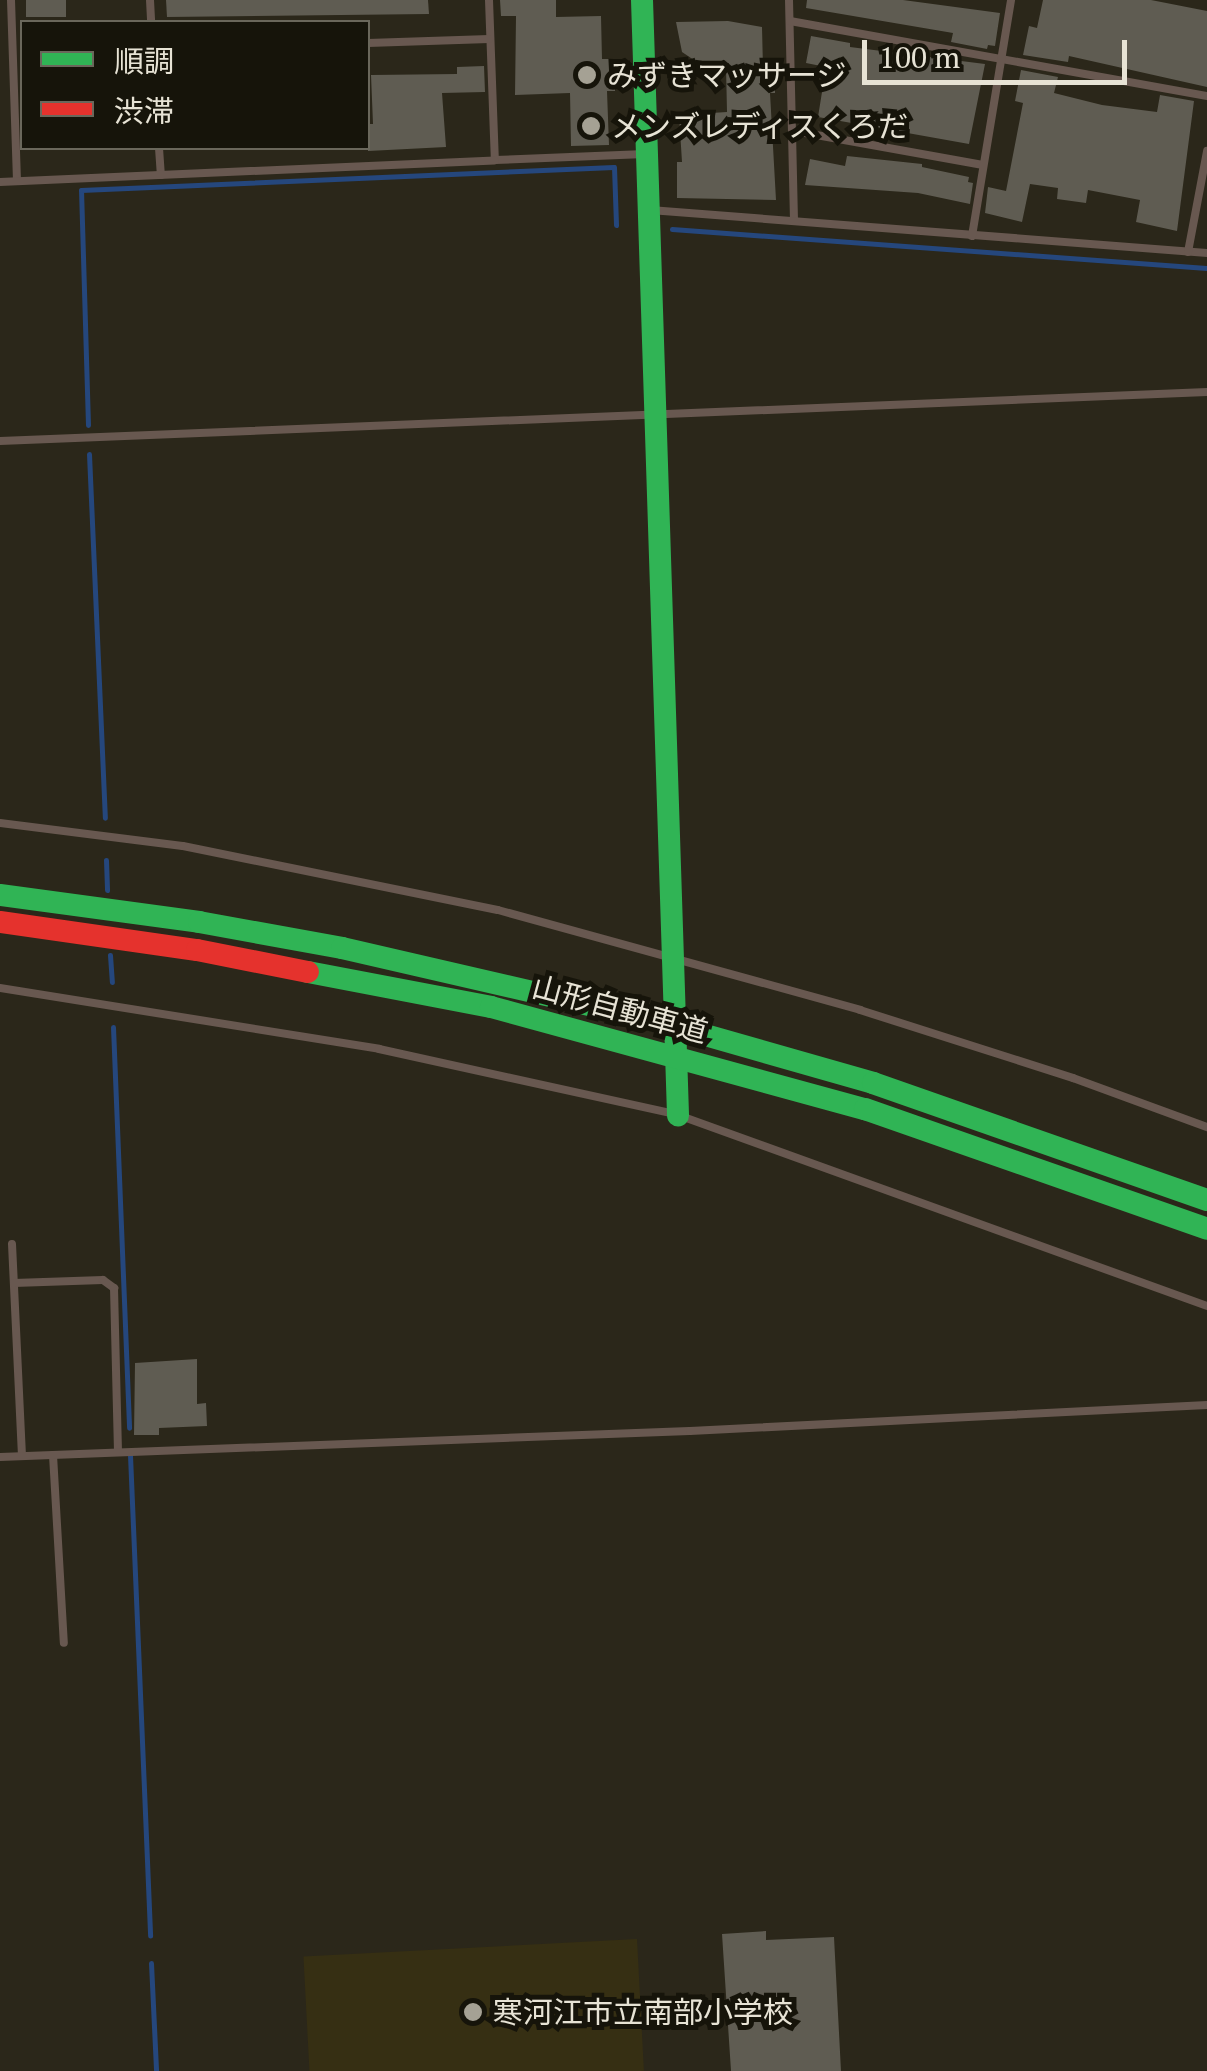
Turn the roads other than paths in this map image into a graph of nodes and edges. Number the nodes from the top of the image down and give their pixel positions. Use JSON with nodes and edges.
{"nodes":[{"id":1,"x":11,"y":0,"type":"edge"},
{"id":2,"x":488,"y":0,"type":"edge"},
{"id":3,"x":642,"y":0,"type":"edge"},
{"id":4,"x":789,"y":0,"type":"edge"},
{"id":5,"x":1012,"y":0,"type":"edge"},
{"id":6,"x":790,"y":20,"type":"junction"},
{"id":7,"x":490,"y":39,"type":"junction"},
{"id":8,"x":370,"y":43,"type":"edge"},
{"id":9,"x":1001,"y":58,"type":"junction"},
{"id":10,"x":1207,"y":96,"type":"edge"},
{"id":11,"x":794,"y":131,"type":"junction"},
{"id":12,"x":159,"y":150,"type":"edge"},
{"id":13,"x":1207,"y":151,"type":"edge"},
{"id":14,"x":645,"y":154,"type":"junction"},
{"id":15,"x":495,"y":160,"type":"junction"},
{"id":16,"x":983,"y":165,"type":"junction"},
{"id":17,"x":161,"y":175,"type":"junction"},
{"id":18,"x":18,"y":181,"type":"junction"},
{"id":19,"x":0,"y":182,"type":"edge"},
{"id":20,"x":646,"y":209,"type":"junction"},
{"id":21,"x":794,"y":221,"type":"junction"},
{"id":22,"x":972,"y":236,"type":"junction"},
{"id":23,"x":1188,"y":252,"type":"junction"},
{"id":24,"x":1207,"y":253,"type":"edge"},
{"id":25,"x":1207,"y":392,"type":"edge"},
{"id":26,"x":655,"y":414,"type":"junction"},
{"id":27,"x":0,"y":440,"type":"edge"},
{"id":28,"x":0,"y":823,"type":"edge"},
{"id":29,"x":0,"y":895,"type":"edge"},
{"id":30,"x":0,"y":922,"type":"edge"},
{"id":31,"x":673,"y":957,"type":"junction"},
{"id":32,"x":0,"y":988,"type":"edge"},
{"id":33,"x":678,"y":1115,"type":"junction"},
{"id":34,"x":1207,"y":1127,"type":"edge"},
{"id":35,"x":1207,"y":1200,"type":"edge"},
{"id":36,"x":1207,"y":1229,"type":"edge"},
{"id":37,"x":12,"y":1244,"type":"dead end"},
{"id":38,"x":14,"y":1283,"type":"junction"},
{"id":39,"x":1207,"y":1306,"type":"edge"},
{"id":40,"x":1207,"y":1405,"type":"edge"},
{"id":41,"x":118,"y":1452,"type":"junction"},
{"id":42,"x":53,"y":1455,"type":"junction"},
{"id":43,"x":22,"y":1456,"type":"junction"},
{"id":44,"x":0,"y":1457,"type":"edge"},
{"id":45,"x":64,"y":1643,"type":"dead end"}],
"edges":[{"from":1,"to":18,"type":"lane"},
{"from":2,"to":7,"type":"lane"},
{"from":3,"to":14,"type":"main road"},
{"from":4,"to":6,"type":"lane"},
{"from":5,"to":9,"type":"lane"},
{"from":6,"to":9,"type":"lane"},
{"from":6,"to":11,"type":"lane"},
{"from":7,"to":8,"type":"lane"},
{"from":7,"to":15,"type":"lane"},
{"from":9,"to":10,"type":"lane"},
{"from":9,"to":16,"type":"lane"},
{"from":11,"to":16,"type":"lane"},
{"from":11,"to":21,"type":"lane"},
{"from":12,"to":17,"type":"lane"},
{"from":13,"to":23,"type":"lane"},
{"from":14,"to":15,"type":"lane"},
{"from":14,"to":20,"type":"main road"},
{"from":15,"to":17,"type":"lane"},
{"from":16,"to":22,"type":"lane"},
{"from":17,"to":18,"type":"lane"},
{"from":18,"to":19,"type":"lane"},
{"from":20,"to":21,"type":"lane"},
{"from":20,"to":26,"type":"main road"},
{"from":21,"to":22,"type":"lane"},
{"from":22,"to":23,"type":"lane"},
{"from":23,"to":24,"type":"lane"},
{"from":25,"to":26,"type":"lane"},
{"from":26,"to":27,"type":"lane"},
{"from":26,"to":31,"type":"main road"},
{"from":28,"to":31,"type":"lane"},
{"from":29,"to":35,"type":"main road","name":"山形自動車道"},
{"from":30,"to":36,"type":"main road","name":"山形自動車道"},
{"from":31,"to":33,"type":"main road"},
{"from":31,"to":34,"type":"lane"},
{"from":32,"to":33,"type":"lane"},
{"from":33,"to":39,"type":"lane"},
{"from":37,"to":38,"type":"lane"},
{"from":38,"to":41,"type":"lane"},
{"from":38,"to":43,"type":"lane"},
{"from":40,"to":41,"type":"lane"},
{"from":41,"to":42,"type":"lane"},
{"from":42,"to":43,"type":"lane"},
{"from":42,"to":45,"type":"lane"},
{"from":43,"to":44,"type":"lane"}]}
